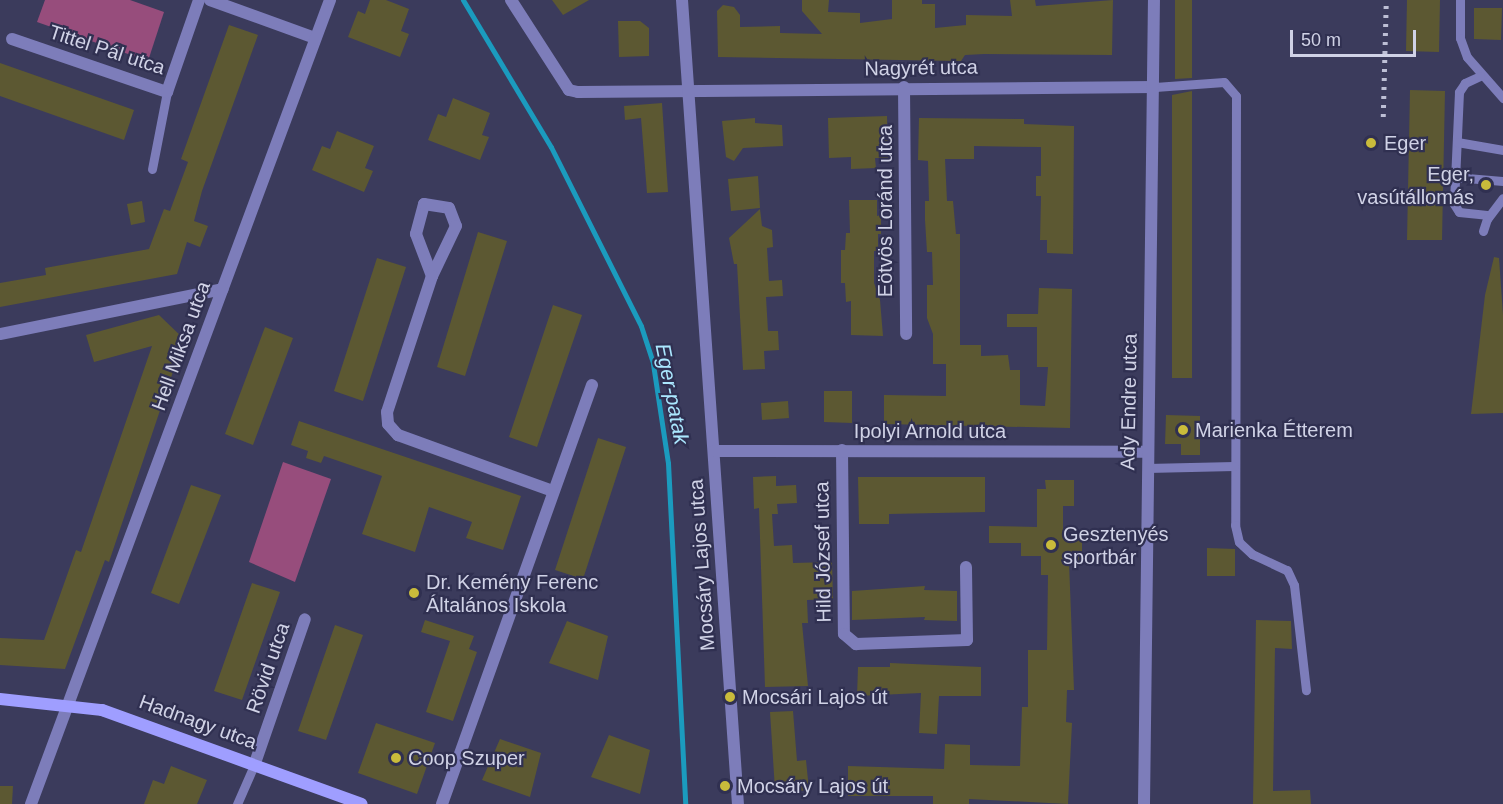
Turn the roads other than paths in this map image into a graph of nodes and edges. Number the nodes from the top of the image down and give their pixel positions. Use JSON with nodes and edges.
{"nodes":[{"id":1,"x":199,"y":0,"type":"edge"},
{"id":2,"x":210,"y":0,"type":"edge"},
{"id":3,"x":330,"y":0,"type":"edge"},
{"id":4,"x":512,"y":0,"type":"edge"},
{"id":5,"x":682,"y":0,"type":"edge"},
{"id":6,"x":1154,"y":0,"type":"edge"},
{"id":7,"x":1460,"y":0,"type":"edge"},
{"id":8,"x":315,"y":38,"type":"junction"},
{"id":9,"x":12,"y":39,"type":"dead end"},
{"id":10,"x":1480,"y":76,"type":"junction"},
{"id":11,"x":904,"y":87,"type":"junction"},
{"id":12,"x":1155,"y":87,"type":"junction"},
{"id":13,"x":688,"y":91,"type":"junction"},
{"id":14,"x":167,"y":92,"type":"junction"},
{"id":15,"x":1503,"y":98,"type":"edge"},
{"id":16,"x":1457,"y":142,"type":"junction"},
{"id":17,"x":1503,"y":150,"type":"edge"},
{"id":18,"x":152,"y":169,"type":"dead end"},
{"id":19,"x":1455,"y":177,"type":"junction"},
{"id":20,"x":1503,"y":181,"type":"edge"},
{"id":21,"x":1503,"y":198,"type":"edge"},
{"id":22,"x":1489,"y":215,"type":"junction"},
{"id":23,"x":1483,"y":231,"type":"dead end"},
{"id":24,"x":432,"y":276,"type":"junction"},
{"id":25,"x":223,"y":290,"type":"junction"},
{"id":26,"x":0,"y":334,"type":"edge"},
{"id":27,"x":906,"y":334,"type":"dead end"},
{"id":28,"x":592,"y":385,"type":"dead end"},
{"id":29,"x":842,"y":450,"type":"junction"},
{"id":30,"x":714,"y":451,"type":"junction"},
{"id":31,"x":1146,"y":452,"type":"junction"},
{"id":32,"x":1234,"y":466,"type":"junction"},
{"id":33,"x":1147,"y":468,"type":"junction"},
{"id":34,"x":553,"y":492,"type":"junction"},
{"id":35,"x":966,"y":567,"type":"dead end"},
{"id":36,"x":305,"y":619,"type":"dead end"},
{"id":37,"x":1306,"y":690,"type":"dead end"},
{"id":38,"x":0,"y":699,"type":"edge"},
{"id":39,"x":16,"y":700,"type":"junction"},
{"id":40,"x":0,"y":704,"type":"edge"},
{"id":41,"x":70,"y":705,"type":"junction"},
{"id":42,"x":255,"y":763,"type":"junction"},
{"id":43,"x":31,"y":804,"type":"edge"},
{"id":44,"x":237,"y":804,"type":"edge"},
{"id":45,"x":361,"y":804,"type":"edge"},
{"id":46,"x":442,"y":804,"type":"edge"},
{"id":47,"x":738,"y":804,"type":"edge"},
{"id":48,"x":1144,"y":804,"type":"edge"}],
"edges":[{"from":1,"to":14,"type":"street","name":"Tittel Pál utca"},
{"from":2,"to":8,"type":"street"},
{"from":3,"to":8,"type":"street","name":"Hell Miksa utca"},
{"from":4,"to":13,"type":"street","name":"Nagyrét utca"},
{"from":5,"to":13,"type":"street","name":"Mocsáry Lajos utca"},
{"from":6,"to":12,"type":"street","name":"Ady Endre utca"},
{"from":7,"to":10,"type":"lane"},
{"from":8,"to":25,"type":"street","name":"Hell Miksa utca"},
{"from":9,"to":14,"type":"street","name":"Tittel Pál utca"},
{"from":10,"to":15,"type":"lane"},
{"from":10,"to":16,"type":"lane"},
{"from":11,"to":12,"type":"street","name":"Nagyrét utca"},
{"from":11,"to":13,"type":"street","name":"Nagyrét utca"},
{"from":11,"to":27,"type":"street","name":"Eötvös Loránd utca"},
{"from":12,"to":31,"type":"street","name":"Ady Endre utca"},
{"from":12,"to":32,"type":"lane"},
{"from":13,"to":30,"type":"street","name":"Mocsáry Lajos utca"},
{"from":14,"to":18,"type":"lane"},
{"from":16,"to":17,"type":"lane"},
{"from":16,"to":19,"type":"lane"},
{"from":19,"to":20,"type":"lane"},
{"from":19,"to":22,"type":"lane"},
{"from":21,"to":22,"type":"lane"},
{"from":22,"to":23,"type":"lane"},
{"from":24,"to":24,"type":"street"},
{"from":24,"to":34,"type":"street"},
{"from":25,"to":26,"type":"street"},
{"from":25,"to":41,"type":"street","name":"Hell Miksa utca"},
{"from":28,"to":34,"type":"street"},
{"from":29,"to":30,"type":"street","name":"Ipolyi Arnold utca"},
{"from":29,"to":31,"type":"street","name":"Ipolyi Arnold utca"},
{"from":29,"to":35,"type":"street","name":"Hild József utca"},
{"from":30,"to":47,"type":"street","name":"Mocsáry Lajos utca"},
{"from":31,"to":33,"type":"street","name":"Ady Endre utca"},
{"from":32,"to":33,"type":"lane"},
{"from":32,"to":37,"type":"lane"},
{"from":33,"to":48,"type":"street","name":"Ady Endre utca"},
{"from":34,"to":46,"type":"street"},
{"from":36,"to":42,"type":"street","name":"Rövid utca"},
{"from":38,"to":39,"type":"street","name":"Hadnagy utca"},
{"from":39,"to":40,"type":"street","name":"Hadnagy utca"},
{"from":39,"to":41,"type":"street","name":"Hadnagy utca"},
{"from":41,"to":42,"type":"street","name":"Hadnagy utca"},
{"from":41,"to":43,"type":"street","name":"Hell Miksa utca"},
{"from":42,"to":44,"type":"lane"},
{"from":42,"to":45,"type":"street","name":"Hadnagy utca"}]}
